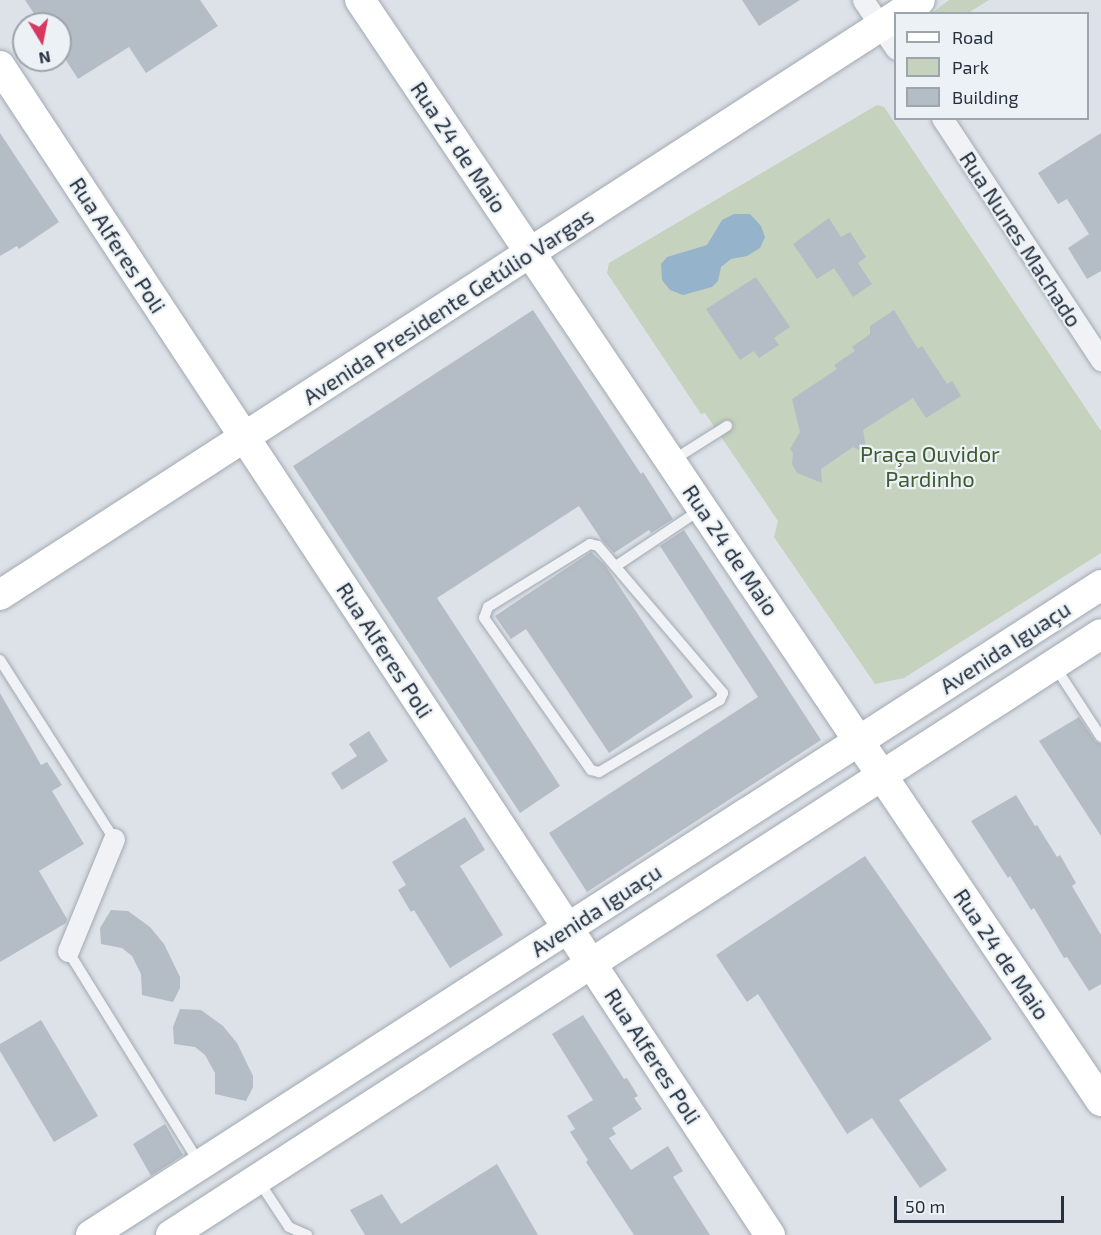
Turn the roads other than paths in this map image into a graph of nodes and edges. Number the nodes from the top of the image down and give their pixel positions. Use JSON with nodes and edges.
{"nodes":[{"id":1,"x":360,"y":0,"type":"edge"},
{"id":2,"x":863,"y":0,"type":"edge"},
{"id":3,"x":920,"y":0,"type":"edge"},
{"id":4,"x":908,"y":12,"type":"edge"},
{"id":5,"x":893,"y":26,"type":"edge"},
{"id":6,"x":0,"y":66,"type":"edge"},
{"id":7,"x":943,"y":120,"type":"edge"},
{"id":8,"x":531,"y":253,"type":"junction"},
{"id":9,"x":1101,"y":360,"type":"edge"},
{"id":10,"x":727,"y":426,"type":"dead end"},
{"id":11,"x":245,"y":438,"type":"junction"},
{"id":12,"x":670,"y":462,"type":"junction"},
{"id":13,"x":702,"y":509,"type":"junction"},
{"id":14,"x":616,"y":566,"type":"junction"},
{"id":15,"x":1101,"y":585,"type":"edge"},
{"id":16,"x":0,"y":595,"type":"edge"},
{"id":17,"x":1101,"y":634,"type":"edge"},
{"id":18,"x":0,"y":660,"type":"edge"},
{"id":19,"x":1054,"y":665,"type":"junction"},
{"id":20,"x":1101,"y":737,"type":"edge"},
{"id":21,"x":859,"y":741,"type":"junction"},
{"id":22,"x":882,"y":776,"type":"junction"},
{"id":23,"x":761,"y":804,"type":"junction"},
{"id":24,"x":114,"y":839,"type":"joint"},
{"id":25,"x":738,"y":868,"type":"junction"},
{"id":26,"x":568,"y":928,"type":"junction"},
{"id":27,"x":68,"y":951,"type":"joint"},
{"id":28,"x":592,"y":964,"type":"junction"},
{"id":29,"x":1101,"y":1101,"type":"edge"},
{"id":30,"x":255,"y":1130,"type":"junction"},
{"id":31,"x":321,"y":1138,"type":"junction"},
{"id":32,"x":201,"y":1165,"type":"junction"},
{"id":33,"x":258,"y":1179,"type":"junction"},
{"id":34,"x":91,"y":1235,"type":"edge"},
{"id":35,"x":171,"y":1235,"type":"edge"},
{"id":36,"x":307,"y":1235,"type":"edge"},
{"id":37,"x":770,"y":1235,"type":"edge"}],
"edges":[{"from":1,"to":8,"type":"main road","name":"Rua 24 de Maio"},
{"from":2,"to":5,"type":"street"},
{"from":3,"to":4,"type":"main road","name":"Avenida Presidente Getúlio Vargas"},
{"from":5,"to":8,"type":"main road","name":"Avenida Presidente Getúlio Vargas"},
{"from":6,"to":11,"type":"main road","name":"Rua Alferes Poli"},
{"from":7,"to":9,"type":"street","name":"Rua Nunes Machado"},
{"from":8,"to":11,"type":"main road","name":"Avenida Presidente Getúlio Vargas"},
{"from":8,"to":12,"type":"main road","name":"Rua 24 de Maio"},
{"from":10,"to":12,"type":"lane"},
{"from":11,"to":16,"type":"main road","name":"Avenida Presidente Getúlio Vargas"},
{"from":11,"to":26,"type":"main road","name":"Rua Alferes Poli"},
{"from":12,"to":13,"type":"main road","name":"Rua 24 de Maio"},
{"from":13,"to":14,"type":"lane"},
{"from":13,"to":21,"type":"main road","name":"Rua 24 de Maio"},
{"from":14,"to":14,"type":"lane"},
{"from":15,"to":21,"type":"main road","name":"Avenida Iguaçu"},
{"from":17,"to":19,"type":"main road","name":"Avenida Iguaçu"},
{"from":18,"to":24,"type":"lane"},
{"from":19,"to":20,"type":"lane"},
{"from":19,"to":22,"type":"main road","name":"Avenida Iguaçu"},
{"from":21,"to":22,"type":"main road","name":"Rua 24 de Maio"},
{"from":21,"to":23,"type":"main road","name":"Avenida Iguaçu"},
{"from":22,"to":25,"type":"main road","name":"Avenida Iguaçu"},
{"from":22,"to":29,"type":"main road","name":"Rua 24 de Maio"},
{"from":23,"to":25,"type":"main road"},
{"from":23,"to":26,"type":"main road","name":"Avenida Iguaçu"},
{"from":24,"to":27,"type":"street"},
{"from":25,"to":28,"type":"main road","name":"Avenida Iguaçu"},
{"from":26,"to":28,"type":"main road","name":"Rua Alferes Poli"},
{"from":26,"to":30,"type":"main road","name":"Avenida Iguaçu"},
{"from":27,"to":32,"type":"lane"},
{"from":28,"to":31,"type":"main road","name":"Avenida Iguaçu"},
{"from":28,"to":37,"type":"main road","name":"Rua Alferes Poli"},
{"from":30,"to":31,"type":"main road"},
{"from":30,"to":32,"type":"main road","name":"Avenida Iguaçu"},
{"from":31,"to":33,"type":"main road","name":"Avenida Iguaçu"},
{"from":32,"to":34,"type":"main road","name":"Avenida Iguaçu"},
{"from":33,"to":35,"type":"main road","name":"Avenida Iguaçu"},
{"from":33,"to":36,"type":"lane"}]}
